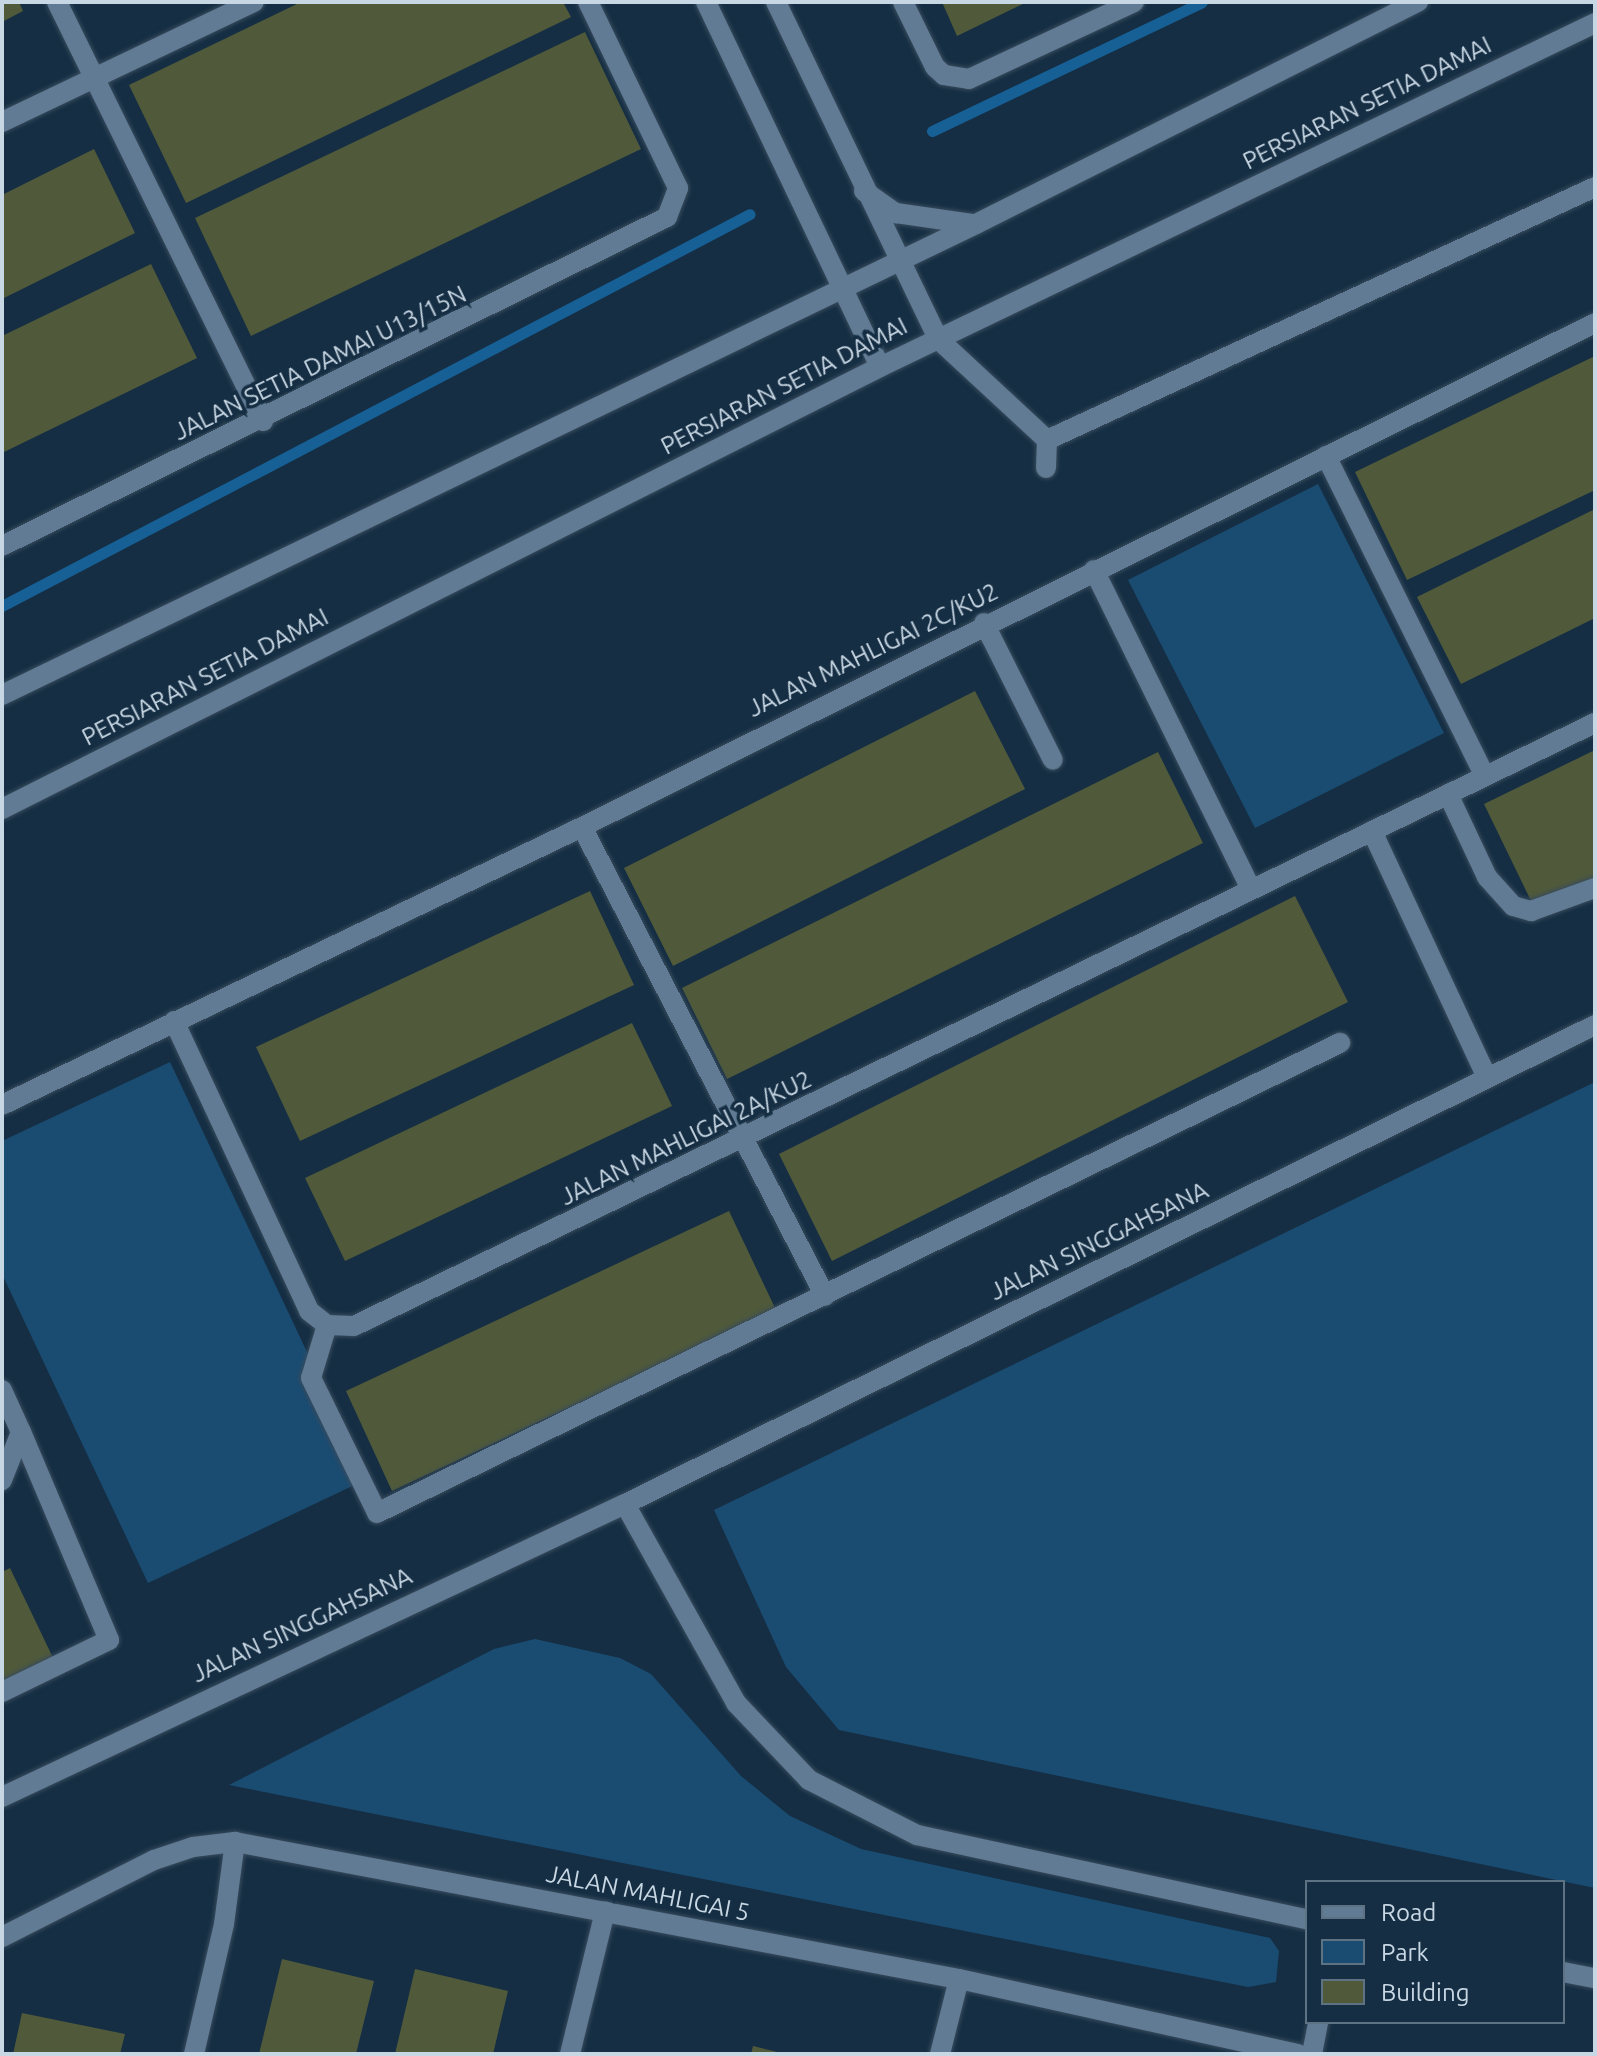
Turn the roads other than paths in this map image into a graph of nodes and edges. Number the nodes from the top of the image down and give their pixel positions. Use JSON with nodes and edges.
{"nodes":[{"id":1,"x":57,"y":2,"type":"edge"},
{"id":2,"x":254,"y":2,"type":"edge"},
{"id":3,"x":588,"y":2,"type":"edge"},
{"id":4,"x":706,"y":2,"type":"edge"},
{"id":5,"x":776,"y":2,"type":"edge"},
{"id":6,"x":903,"y":2,"type":"edge"},
{"id":7,"x":1134,"y":2,"type":"edge"},
{"id":8,"x":1418,"y":2,"type":"edge"},
{"id":9,"x":1595,"y":23,"type":"edge"},
{"id":10,"x":94,"y":78,"type":"junction"},
{"id":11,"x":2,"y":122,"type":"edge"},
{"id":12,"x":1595,"y":187,"type":"edge"},
{"id":13,"x":864,"y":191,"type":"junction"},
{"id":14,"x":976,"y":224,"type":"junction"},
{"id":15,"x":897,"y":261,"type":"junction"},
{"id":16,"x":840,"y":289,"type":"junction"},
{"id":17,"x":1595,"y":323,"type":"edge"},
{"id":18,"x":938,"y":339,"type":"junction"},
{"id":19,"x":880,"y":367,"type":"junction"},
{"id":20,"x":263,"y":421,"type":"junction"},
{"id":21,"x":1047,"y":440,"type":"junction"},
{"id":22,"x":1326,"y":456,"type":"junction"},
{"id":23,"x":1046,"y":468,"type":"dead end"},
{"id":24,"x":2,"y":546,"type":"edge"},
{"id":25,"x":1094,"y":570,"type":"junction"},
{"id":26,"x":984,"y":623,"type":"junction"},
{"id":27,"x":2,"y":695,"type":"edge"},
{"id":28,"x":1595,"y":723,"type":"edge"},
{"id":29,"x":1053,"y":760,"type":"dead end"},
{"id":30,"x":1485,"y":776,"type":"junction"},
{"id":31,"x":1448,"y":794,"type":"junction"},
{"id":32,"x":2,"y":809,"type":"edge"},
{"id":33,"x":582,"y":827,"type":"junction"},
{"id":34,"x":1372,"y":831,"type":"junction"},
{"id":35,"x":1595,"y":888,"type":"edge"},
{"id":36,"x":1251,"y":889,"type":"junction"},
{"id":37,"x":174,"y":1021,"type":"junction"},
{"id":38,"x":1595,"y":1025,"type":"edge"},
{"id":39,"x":1340,"y":1043,"type":"dead end"},
{"id":40,"x":1487,"y":1078,"type":"junction"},
{"id":41,"x":2,"y":1105,"type":"edge"},
{"id":42,"x":746,"y":1139,"type":"junction"},
{"id":43,"x":825,"y":1296,"type":"junction"},
{"id":44,"x":327,"y":1325,"type":"junction"},
{"id":45,"x":2,"y":1390,"type":"edge"},
{"id":46,"x":21,"y":1432,"type":"junction"},
{"id":47,"x":2,"y":1480,"type":"edge"},
{"id":48,"x":625,"y":1504,"type":"junction"},
{"id":49,"x":2,"y":1692,"type":"edge"},
{"id":50,"x":2,"y":1797,"type":"edge"},
{"id":51,"x":235,"y":1842,"type":"junction"},
{"id":52,"x":605,"y":1911,"type":"junction"},
{"id":53,"x":1305,"y":1919,"type":"edge"},
{"id":54,"x":2,"y":1937,"type":"edge"},
{"id":55,"x":1565,"y":1972,"type":"edge"},
{"id":56,"x":1595,"y":1978,"type":"edge"},
{"id":57,"x":959,"y":1979,"type":"junction"},
{"id":58,"x":1318,"y":2024,"type":"edge"},
{"id":59,"x":194,"y":2054,"type":"edge"},
{"id":60,"x":570,"y":2054,"type":"edge"},
{"id":61,"x":940,"y":2054,"type":"edge"},
{"id":62,"x":1298,"y":2054,"type":"edge"},
{"id":63,"x":1312,"y":2054,"type":"edge"}],
"edges":[{"from":1,"to":10,"type":"street"},
{"from":2,"to":10,"type":"street"},
{"from":3,"to":20,"type":"street","name":"JALAN SETIA DAMAI U13/15N"},
{"from":4,"to":16,"type":"street"},
{"from":5,"to":13,"type":"street"},
{"from":6,"to":7,"type":"street"},
{"from":8,"to":14,"type":"street"},
{"from":9,"to":18,"type":"street","name":"PERSIARAN SETIA DAMAI"},
{"from":10,"to":11,"type":"street"},
{"from":10,"to":20,"type":"street"},
{"from":12,"to":21,"type":"street"},
{"from":13,"to":14,"type":"street"},
{"from":13,"to":15,"type":"street"},
{"from":14,"to":15,"type":"street"},
{"from":15,"to":16,"type":"street"},
{"from":15,"to":18,"type":"street"},
{"from":16,"to":19,"type":"street"},
{"from":16,"to":27,"type":"street"},
{"from":17,"to":22,"type":"street","name":"JALAN MAHLIGAI 2C/KU2"},
{"from":18,"to":19,"type":"street","name":"PERSIARAN SETIA DAMAI"},
{"from":18,"to":21,"type":"street"},
{"from":19,"to":32,"type":"street","name":"PERSIARAN SETIA DAMAI"},
{"from":20,"to":24,"type":"street","name":"JALAN SETIA DAMAI U13/15N"},
{"from":21,"to":23,"type":"street"},
{"from":22,"to":25,"type":"street","name":"JALAN MAHLIGAI 2C/KU2"},
{"from":22,"to":30,"type":"street"},
{"from":25,"to":26,"type":"street","name":"JALAN MAHLIGAI 2C/KU2"},
{"from":25,"to":36,"type":"street"},
{"from":26,"to":29,"type":"street"},
{"from":26,"to":33,"type":"street","name":"JALAN MAHLIGAI 2C/KU2"},
{"from":28,"to":30,"type":"street","name":"JALAN MAHLIGAI 2A/KU2"},
{"from":30,"to":31,"type":"street","name":"JALAN MAHLIGAI 2A/KU2"},
{"from":31,"to":34,"type":"street","name":"JALAN MAHLIGAI 2A/KU2"},
{"from":31,"to":35,"type":"street"},
{"from":33,"to":37,"type":"street","name":"JALAN MAHLIGAI 2C/KU2"},
{"from":33,"to":42,"type":"street"},
{"from":34,"to":36,"type":"street","name":"JALAN MAHLIGAI 2A/KU2"},
{"from":34,"to":40,"type":"street"},
{"from":36,"to":42,"type":"street","name":"JALAN MAHLIGAI 2A/KU2"},
{"from":37,"to":41,"type":"street","name":"JALAN MAHLIGAI 2C/KU2"},
{"from":37,"to":44,"type":"street"},
{"from":38,"to":40,"type":"street","name":"JALAN SINGGAHSANA"},
{"from":39,"to":43,"type":"street"},
{"from":40,"to":48,"type":"street","name":"JALAN SINGGAHSANA"},
{"from":42,"to":43,"type":"street"},
{"from":42,"to":44,"type":"street","name":"JALAN MAHLIGAI 2A/KU2"},
{"from":43,"to":44,"type":"street"},
{"from":45,"to":46,"type":"street"},
{"from":46,"to":47,"type":"street"},
{"from":46,"to":49,"type":"street"},
{"from":48,"to":50,"type":"street","name":"JALAN SINGGAHSANA"},
{"from":48,"to":53,"type":"street"},
{"from":51,"to":52,"type":"street","name":"JALAN MAHLIGAI 5"},
{"from":51,"to":54,"type":"street","name":"JALAN MAHLIGAI 5"},
{"from":51,"to":59,"type":"street"},
{"from":52,"to":57,"type":"street","name":"JALAN MAHLIGAI 5"},
{"from":52,"to":60,"type":"street"},
{"from":55,"to":56,"type":"street"},
{"from":57,"to":61,"type":"street"},
{"from":57,"to":62,"type":"street","name":"JALAN MAHLIGAI 5"},
{"from":58,"to":63,"type":"street"}]}
